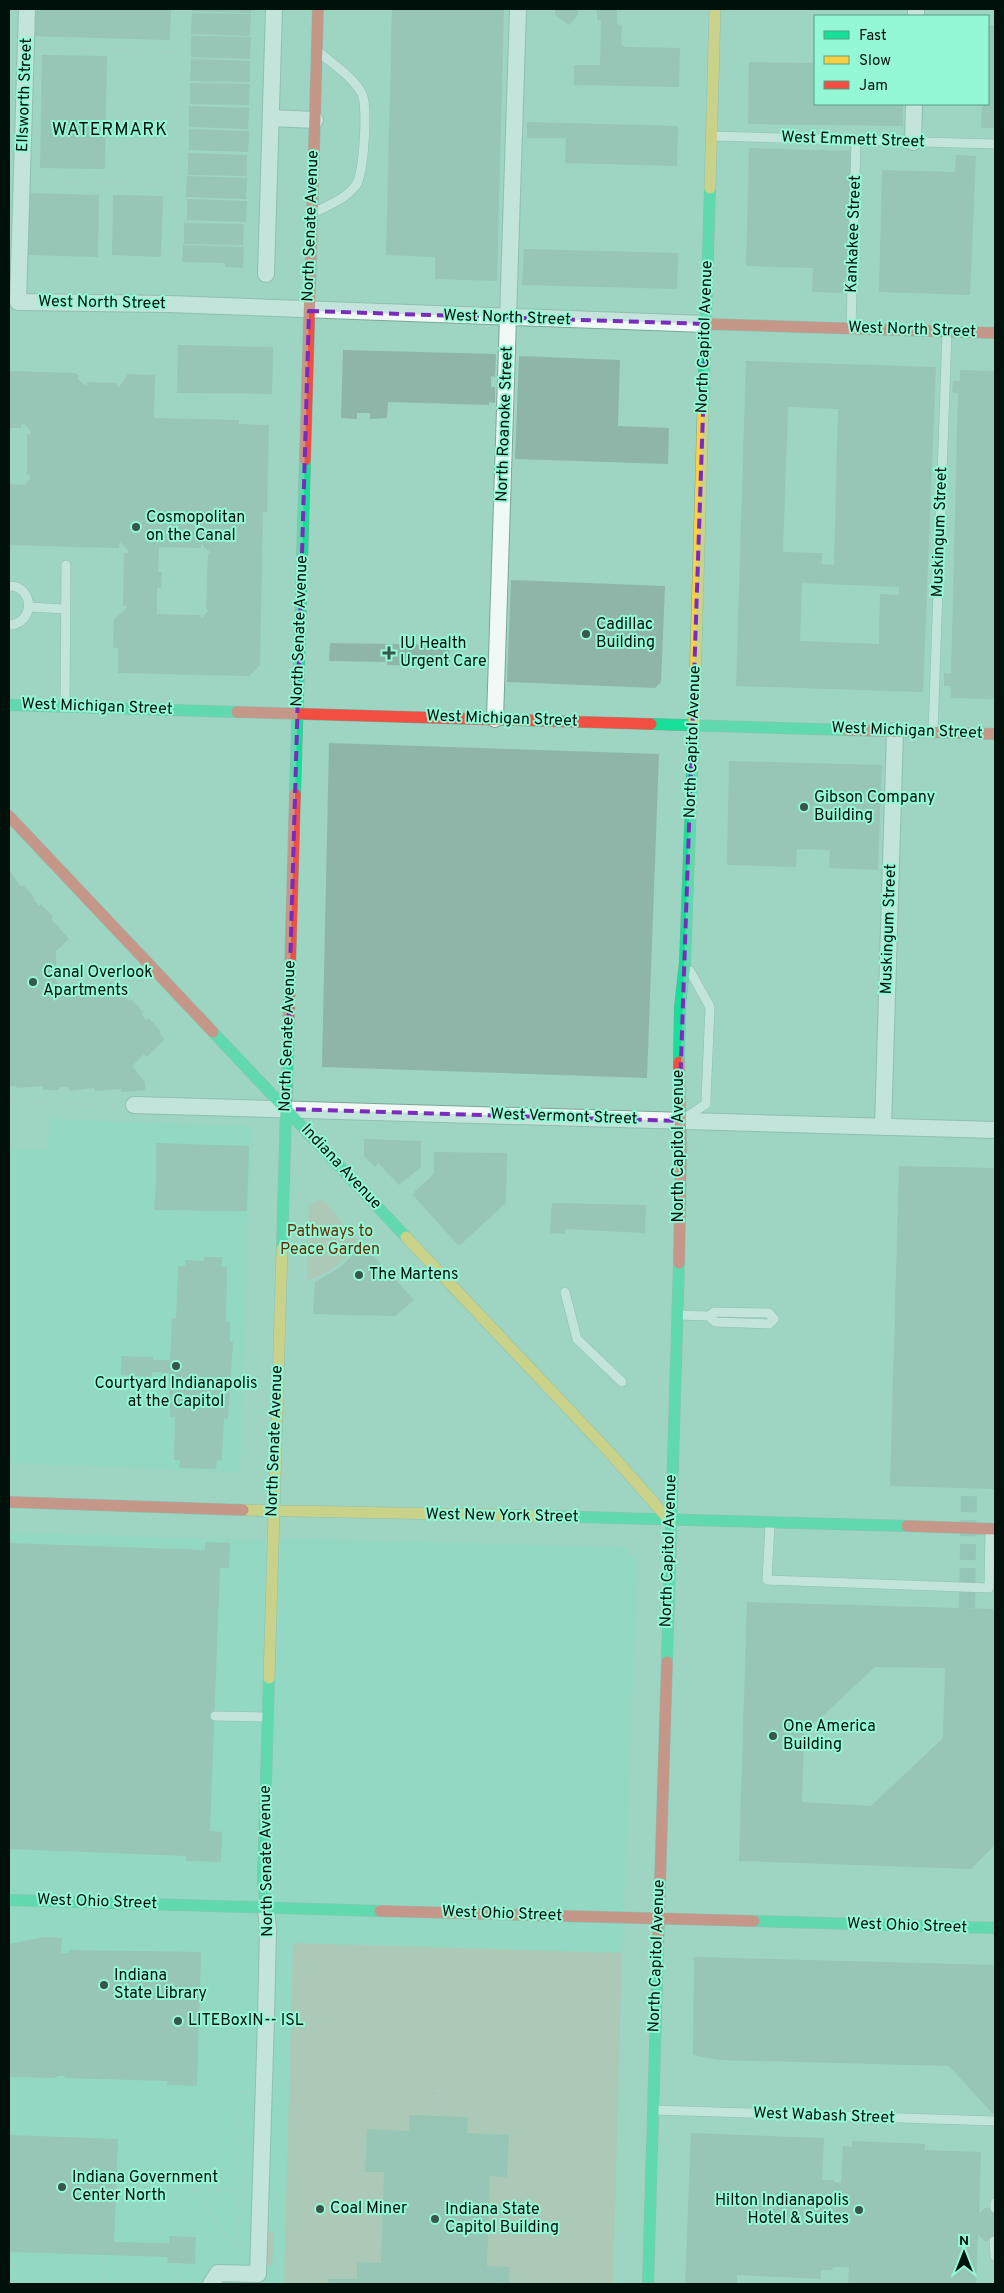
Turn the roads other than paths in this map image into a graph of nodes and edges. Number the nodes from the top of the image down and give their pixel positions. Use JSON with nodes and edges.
{"nodes":[{"id":1,"x":28,"y":9,"type":"edge"},
{"id":2,"x":274,"y":9,"type":"edge"},
{"id":3,"x":318,"y":9,"type":"edge"},
{"id":4,"x":518,"y":9,"type":"edge"},
{"id":5,"x":715,"y":9,"type":"edge"},
{"id":6,"x":316,"y":51,"type":"junction"},
{"id":7,"x":914,"y":105,"type":"edge"},
{"id":8,"x":271,"y":118,"type":"junction"},
{"id":9,"x":314,"y":120,"type":"junction"},
{"id":10,"x":711,"y":136,"type":"junction"},
{"id":11,"x":856,"y":140,"type":"junction"},
{"id":12,"x":913,"y":142,"type":"junction"},
{"id":13,"x":995,"y":144,"type":"edge"},
{"id":14,"x":312,"y":214,"type":"junction"},
{"id":15,"x":266,"y":274,"type":"dead end"},
{"id":16,"x":18,"y":302,"type":"joint"},
{"id":17,"x":309,"y":311,"type":"junction"},
{"id":18,"x":508,"y":318,"type":"junction"},
{"id":19,"x":706,"y":324,"type":"junction"},
{"id":20,"x":851,"y":328,"type":"junction"},
{"id":21,"x":947,"y":332,"type":"junction"},
{"id":22,"x":995,"y":333,"type":"edge"},
{"id":23,"x":66,"y":565,"type":"dead end"},
{"id":24,"x":9,"y":586,"type":"edge"},
{"id":25,"x":29,"y":607,"type":"junction"},
{"id":26,"x":66,"y":609,"type":"junction"},
{"id":27,"x":9,"y":625,"type":"edge"},
{"id":28,"x":9,"y":705,"type":"edge"},
{"id":29,"x":66,"y":706,"type":"junction"},
{"id":30,"x":297,"y":713,"type":"junction"},
{"id":31,"x":495,"y":719,"type":"junction"},
{"id":32,"x":694,"y":724,"type":"junction"},
{"id":33,"x":896,"y":731,"type":"junction"},
{"id":34,"x":933,"y":732,"type":"junction"},
{"id":35,"x":995,"y":734,"type":"edge"},
{"id":36,"x":9,"y":816,"type":"edge"},
{"id":37,"x":685,"y":962,"type":"junction"},
{"id":38,"x":134,"y":1105,"type":"road end"},
{"id":39,"x":286,"y":1108,"type":"junction"},
{"id":40,"x":679,"y":1121,"type":"junction"},
{"id":41,"x":883,"y":1127,"type":"junction"},
{"id":42,"x":995,"y":1130,"type":"edge"},
{"id":43,"x":564,"y":1292,"type":"dead end"},
{"id":44,"x":677,"y":1315,"type":"junction"},
{"id":45,"x":709,"y":1316,"type":"junction"},
{"id":46,"x":622,"y":1382,"type":"dead end"},
{"id":47,"x":9,"y":1502,"type":"edge"},
{"id":48,"x":273,"y":1511,"type":"junction"},
{"id":49,"x":670,"y":1521,"type":"junction"},
{"id":50,"x":770,"y":1524,"type":"junction"},
{"id":51,"x":992,"y":1529,"type":"edge"},
{"id":52,"x":215,"y":1716,"type":"dead end"},
{"id":53,"x":268,"y":1716,"type":"junction"},
{"id":54,"x":9,"y":1900,"type":"edge"},
{"id":55,"x":266,"y":1907,"type":"junction"},
{"id":56,"x":658,"y":1919,"type":"junction"},
{"id":57,"x":995,"y":1928,"type":"edge"},
{"id":58,"x":652,"y":2110,"type":"junction"},
{"id":59,"x":995,"y":2121,"type":"edge"},
{"id":60,"x":995,"y":2203,"type":"edge"},
{"id":61,"x":995,"y":2208,"type":"edge"},
{"id":62,"x":994,"y":2241,"type":"edge"},
{"id":63,"x":995,"y":2256,"type":"edge"},
{"id":64,"x":211,"y":2284,"type":"edge"},
{"id":65,"x":648,"y":2284,"type":"edge"}],
"edges":[{"from":1,"to":16,"type":"street","name":"Ellsworth Street"},
{"from":2,"to":8,"type":"street"},
{"from":3,"to":6,"type":"main road","name":"North Senate Avenue"},
{"from":4,"to":18,"type":"street","name":"North Roanoke Street"},
{"from":5,"to":10,"type":"main road","name":"North Capitol Avenue"},
{"from":6,"to":9,"type":"main road","name":"North Senate Avenue"},
{"from":6,"to":14,"type":"lane"},
{"from":7,"to":12,"type":"street"},
{"from":8,"to":9,"type":"street"},
{"from":8,"to":15,"type":"street"},
{"from":9,"to":14,"type":"main road","name":"North Senate Avenue"},
{"from":10,"to":11,"type":"lane","name":"West Emmett Street"},
{"from":10,"to":19,"type":"main road","name":"North Capitol Avenue"},
{"from":11,"to":12,"type":"lane","name":"West Emmett Street"},
{"from":11,"to":20,"type":"lane","name":"Kankakee Street"},
{"from":12,"to":13,"type":"lane","name":"West Emmett Street"},
{"from":14,"to":17,"type":"main road","name":"North Senate Avenue"},
{"from":16,"to":17,"type":"street","name":"West North Street"},
{"from":17,"to":18,"type":"street","name":"West North Street"},
{"from":17,"to":30,"type":"main road","name":"North Senate Avenue"},
{"from":18,"to":19,"type":"street","name":"West North Street"},
{"from":18,"to":31,"type":"street","name":"North Roanoke Street"},
{"from":19,"to":20,"type":"main road","name":"West North Street"},
{"from":19,"to":32,"type":"main road","name":"North Capitol Avenue"},
{"from":20,"to":21,"type":"main road","name":"West North Street"},
{"from":21,"to":22,"type":"main road","name":"West North Street"},
{"from":21,"to":34,"type":"lane","name":"Muskingum Street"},
{"from":23,"to":26,"type":"lane"},
{"from":24,"to":25,"type":"lane"},
{"from":25,"to":26,"type":"lane"},
{"from":25,"to":27,"type":"lane"},
{"from":26,"to":29,"type":"lane"},
{"from":28,"to":29,"type":"main road","name":"West Michigan Street"},
{"from":29,"to":30,"type":"main road","name":"West Michigan Street"},
{"from":30,"to":31,"type":"main road","name":"West Michigan Street"},
{"from":30,"to":39,"type":"main road","name":"North Senate Avenue"},
{"from":31,"to":32,"type":"main road","name":"West Michigan Street"},
{"from":32,"to":33,"type":"main road","name":"West Michigan Street"},
{"from":32,"to":37,"type":"main road","name":"North Capitol Avenue"},
{"from":33,"to":34,"type":"main road","name":"West Michigan Street"},
{"from":33,"to":41,"type":"street","name":"Muskingum Street"},
{"from":34,"to":35,"type":"main road","name":"West Michigan Street"},
{"from":36,"to":39,"type":"main road","name":"Indiana Avenue"},
{"from":37,"to":40,"type":"main road","name":"North Capitol Avenue"},
{"from":37,"to":40,"type":"lane"},
{"from":38,"to":39,"type":"street","name":"West Vermont Street"},
{"from":39,"to":40,"type":"street","name":"West Vermont Street"},
{"from":39,"to":48,"type":"main road","name":"North Senate Avenue"},
{"from":39,"to":49,"type":"main road","name":"Indiana Avenue"},
{"from":40,"to":41,"type":"street","name":"West Vermont Street"},
{"from":40,"to":44,"type":"main road","name":"North Capitol Avenue"},
{"from":41,"to":42,"type":"street","name":"West Vermont Street"},
{"from":43,"to":46,"type":"lane"},
{"from":44,"to":45,"type":"lane"},
{"from":44,"to":49,"type":"main road","name":"North Capitol Avenue"},
{"from":45,"to":45,"type":"lane"},
{"from":47,"to":48,"type":"main road","name":"West New York Street"},
{"from":48,"to":49,"type":"main road","name":"West New York Street"},
{"from":48,"to":53,"type":"main road","name":"North Senate Avenue"},
{"from":49,"to":50,"type":"main road","name":"West New York Street"},
{"from":49,"to":56,"type":"main road","name":"North Capitol Avenue"},
{"from":50,"to":51,"type":"main road","name":"West New York Street"},
{"from":50,"to":51,"type":"lane"},
{"from":52,"to":53,"type":"lane"},
{"from":53,"to":55,"type":"main road","name":"North Senate Avenue"},
{"from":54,"to":55,"type":"main road","name":"West Ohio Street"},
{"from":55,"to":56,"type":"main road","name":"West Ohio Street"},
{"from":55,"to":64,"type":"street","name":"North Senate Avenue"},
{"from":56,"to":57,"type":"main road","name":"West Ohio Street"},
{"from":56,"to":58,"type":"main road","name":"North Capitol Avenue"},
{"from":58,"to":59,"type":"lane","name":"West Wabash Street"},
{"from":58,"to":65,"type":"main road","name":"North Capitol Avenue"},
{"from":60,"to":61,"type":"lane"},
{"from":62,"to":63,"type":"lane"}]}
